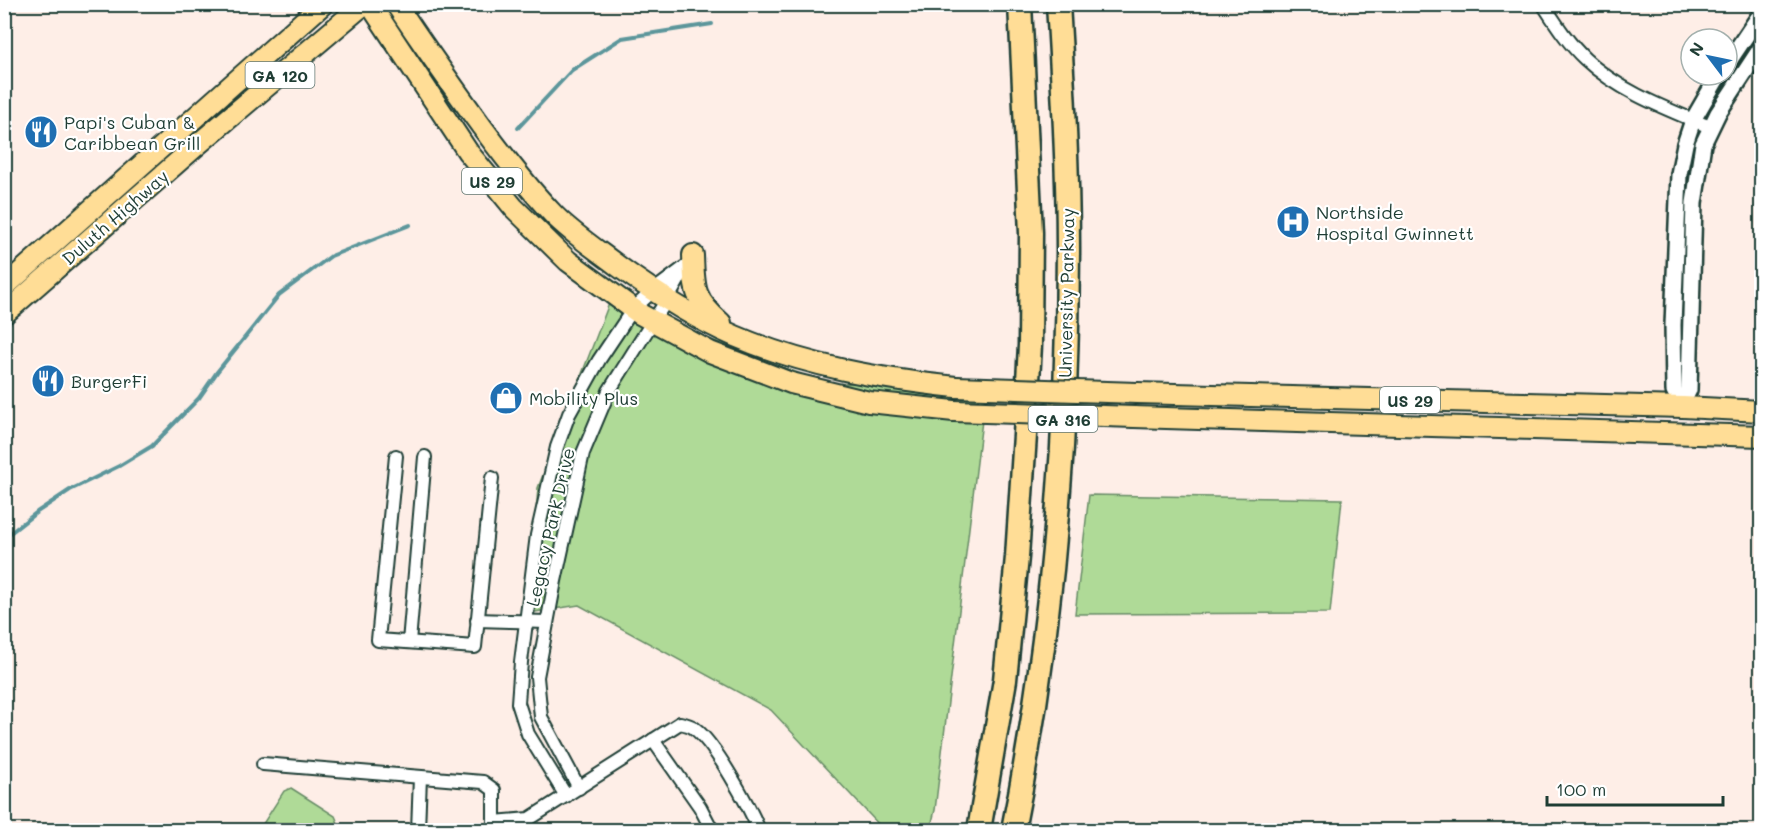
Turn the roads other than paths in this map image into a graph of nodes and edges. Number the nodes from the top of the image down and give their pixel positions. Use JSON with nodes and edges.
{"nodes":[{"id":1,"x":323,"y":4,"type":"edge"},
{"id":2,"x":364,"y":4,"type":"edge"},
{"id":3,"x":370,"y":4,"type":"edge"},
{"id":4,"x":396,"y":4,"type":"edge"},
{"id":5,"x":1020,"y":4,"type":"edge"},
{"id":6,"x":1058,"y":4,"type":"edge"},
{"id":7,"x":1543,"y":4,"type":"edge"},
{"id":8,"x":1761,"y":12,"type":"edge"},
{"id":9,"x":1739,"y":46,"type":"edge"},
{"id":10,"x":1761,"y":46,"type":"edge"},
{"id":11,"x":1712,"y":87,"type":"edge"},
{"id":12,"x":1693,"y":120,"type":"junction"},
{"id":13,"x":1710,"y":127,"type":"junction"},
{"id":14,"x":693,"y":255,"type":"dead end"},
{"id":15,"x":4,"y":287,"type":"edge"},
{"id":16,"x":660,"y":296,"type":"junction"},
{"id":17,"x":633,"y":309,"type":"junction"},
{"id":18,"x":4,"y":314,"type":"edge"},
{"id":19,"x":653,"y":321,"type":"junction"},
{"id":20,"x":736,"y":336,"type":"junction"},
{"id":21,"x":1761,"y":411,"type":"edge"},
{"id":22,"x":1683,"y":417,"type":"junction"},
{"id":23,"x":1761,"y":436,"type":"edge"},
{"id":24,"x":396,"y":456,"type":"dead end"},
{"id":25,"x":424,"y":457,"type":"dead end"},
{"id":26,"x":492,"y":478,"type":"dead end"},
{"id":27,"x":477,"y":620,"type":"junction"},
{"id":28,"x":526,"y":622,"type":"junction"},
{"id":29,"x":547,"y":622,"type":"junction"},
{"id":30,"x":409,"y":642,"type":"junction"},
{"id":31,"x":653,"y":740,"type":"junction"},
{"id":32,"x":263,"y":764,"type":"dead end"},
{"id":33,"x":420,"y":777,"type":"junction"},
{"id":34,"x":579,"y":788,"type":"junction"},
{"id":35,"x":566,"y":796,"type":"junction"},
{"id":36,"x":494,"y":826,"type":"edge"},
{"id":37,"x":418,"y":831,"type":"edge"},
{"id":38,"x":712,"y":831,"type":"edge"},
{"id":39,"x":759,"y":831,"type":"edge"},
{"id":40,"x":979,"y":831,"type":"edge"},
{"id":41,"x":1013,"y":831,"type":"edge"}],
"edges":[{"from":1,"to":15,"type":"main road","name":"Duluth Highway","number":"GA 120"},
{"from":2,"to":18,"type":"main road","name":"Duluth Highway","number":"GA 120"},
{"from":3,"to":17,"type":"main road","number":"US 29"},
{"from":4,"to":16,"type":"main road","number":"US 29"},
{"from":5,"to":40,"type":"highway","name":"University Parkway","number":"GA 316"},
{"from":6,"to":41,"type":"highway","name":"University Parkway","number":"GA 316"},
{"from":7,"to":12,"type":"street"},
{"from":8,"to":9,"type":"street"},
{"from":10,"to":13,"type":"street"},
{"from":11,"to":12,"type":"street"},
{"from":12,"to":13,"type":"street"},
{"from":12,"to":22,"type":"street"},
{"from":13,"to":22,"type":"street"},
{"from":14,"to":20,"type":"main road"},
{"from":16,"to":17,"type":"street","name":"Legacy Park Drive"},
{"from":16,"to":19,"type":"street","name":"Legacy Park Drive"},
{"from":16,"to":20,"type":"main road","number":"US 29"},
{"from":17,"to":19,"type":"main road","number":"US 29"},
{"from":17,"to":28,"type":"street","name":"Legacy Park Drive"},
{"from":19,"to":22,"type":"main road","number":"US 29","bridge":true},
{"from":19,"to":29,"type":"street","name":"Legacy Park Drive"},
{"from":20,"to":22,"type":"main road","number":"US 29","bridge":true},
{"from":21,"to":22,"type":"main road","number":"US 29"},
{"from":22,"to":23,"type":"main road","number":"US 29"},
{"from":24,"to":30,"type":"street"},
{"from":25,"to":30,"type":"street"},
{"from":26,"to":27,"type":"street"},
{"from":27,"to":28,"type":"street"},
{"from":27,"to":30,"type":"street"},
{"from":28,"to":29,"type":"street"},
{"from":28,"to":35,"type":"street","name":"Legacy Park Drive"},
{"from":29,"to":34,"type":"street","name":"Legacy Park Drive"},
{"from":31,"to":34,"type":"street"},
{"from":31,"to":38,"type":"street"},
{"from":31,"to":39,"type":"street"},
{"from":32,"to":33,"type":"street"},
{"from":33,"to":36,"type":"street"},
{"from":33,"to":37,"type":"street"},
{"from":34,"to":35,"type":"street"},
{"from":35,"to":36,"type":"street"}]}
